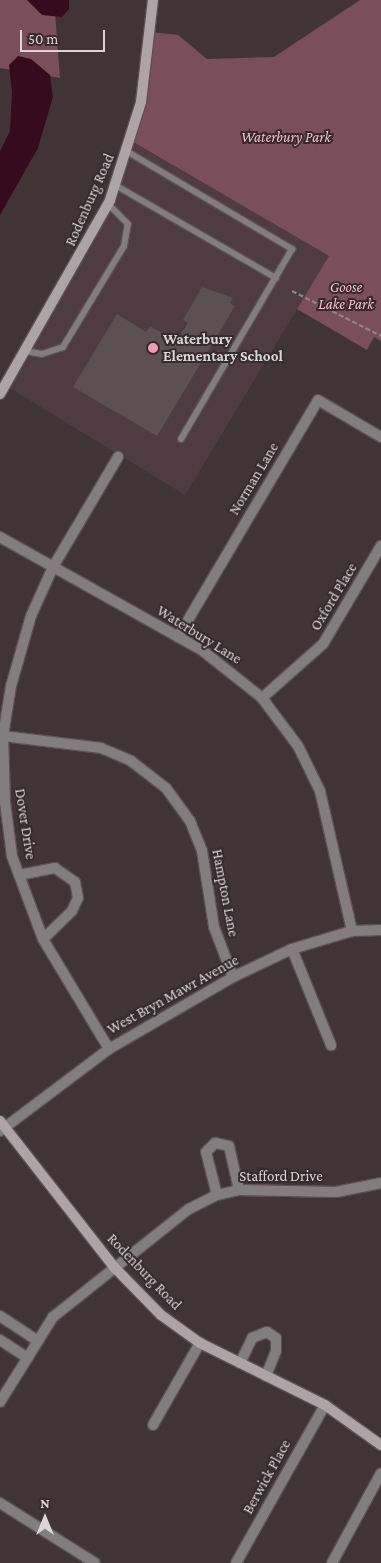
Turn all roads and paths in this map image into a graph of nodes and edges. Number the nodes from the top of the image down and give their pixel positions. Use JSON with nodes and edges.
{"nodes":[{"id":1,"x":153,"y":0,"type":"edge"},
{"id":2,"x":128,"y":152,"type":"junction"},
{"id":3,"x":115,"y":185,"type":"junction"},
{"id":4,"x":108,"y":204,"type":"junction"},
{"id":5,"x":276,"y":278,"type":"junction"},
{"id":6,"x":292,"y":291,"type":"dead end"},
{"id":7,"x":381,"y":336,"type":"edge"},
{"id":8,"x":25,"y":351,"type":"junction"},
{"id":9,"x":0,"y":394,"type":"edge"},
{"id":10,"x":381,"y":437,"type":"edge"},
{"id":11,"x":181,"y":439,"type":"dead end"},
{"id":12,"x":118,"y":457,"type":"dead end"},
{"id":13,"x":0,"y":538,"type":"edge"},
{"id":14,"x":381,"y":546,"type":"edge"},
{"id":15,"x":54,"y":567,"type":"junction"},
{"id":16,"x":178,"y":637,"type":"junction"},
{"id":17,"x":262,"y":698,"type":"junction"},
{"id":18,"x":3,"y":736,"type":"junction"},
{"id":19,"x":19,"y":875,"type":"junction"},
{"id":20,"x":381,"y":930,"type":"edge"},
{"id":21,"x":352,"y":931,"type":"junction"},
{"id":22,"x":42,"y":939,"type":"junction"},
{"id":23,"x":292,"y":949,"type":"junction"},
{"id":24,"x":233,"y":977,"type":"junction"},
{"id":25,"x":331,"y":1045,"type":"dead end"},
{"id":26,"x":109,"y":1048,"type":"junction"},
{"id":27,"x":2,"y":1127,"type":"edge"},
{"id":28,"x":381,"y":1183,"type":"edge"},
{"id":29,"x":239,"y":1190,"type":"junction"},
{"id":30,"x":217,"y":1195,"type":"junction"},
{"id":31,"x":115,"y":1268,"type":"junction"},
{"id":32,"x":0,"y":1316,"type":"edge"},
{"id":33,"x":0,"y":1340,"type":"edge"},
{"id":34,"x":38,"y":1341,"type":"junction"},
{"id":35,"x":200,"y":1343,"type":"junction"},
{"id":36,"x":28,"y":1358,"type":"junction"},
{"id":37,"x":240,"y":1363,"type":"junction"},
{"id":38,"x":266,"y":1376,"type":"junction"},
{"id":39,"x":0,"y":1402,"type":"edge"},
{"id":40,"x":325,"y":1405,"type":"junction"},
{"id":41,"x":153,"y":1425,"type":"dead end"},
{"id":42,"x":381,"y":1445,"type":"edge"},
{"id":43,"x":381,"y":1473,"type":"edge"},
{"id":44,"x":0,"y":1504,"type":"edge"},
{"id":45,"x":95,"y":1563,"type":"edge"},
{"id":46,"x":236,"y":1563,"type":"edge"},
{"id":47,"x":332,"y":1563,"type":"edge"}],
"edges":[{"from":1,"to":2,"type":"street","name":"Rodenburg Road"},
{"from":2,"to":3,"type":"street","name":"Rodenburg Road"},
{"from":2,"to":5,"type":"lane"},
{"from":3,"to":4,"type":"street","name":"Rodenburg Road"},
{"from":3,"to":5,"type":"lane"},
{"from":4,"to":8,"type":"street","name":"Rodenburg Road"},
{"from":4,"to":8,"type":"lane"},
{"from":5,"to":11,"type":"lane"},
{"from":6,"to":7,"type":"path"},
{"from":8,"to":9,"type":"street","name":"Rodenburg Road"},
{"from":10,"to":16,"type":"street","name":"Norman Lane"},
{"from":12,"to":15,"type":"street","name":"Dover Drive"},
{"from":13,"to":15,"type":"street","name":"Waterbury Lane"},
{"from":14,"to":17,"type":"street","name":"Oxford Place"},
{"from":15,"to":16,"type":"street","name":"Waterbury Lane"},
{"from":15,"to":18,"type":"street","name":"Dover Drive"},
{"from":16,"to":17,"type":"street","name":"Waterbury Lane"},
{"from":17,"to":21,"type":"street","name":"Waterbury Lane"},
{"from":18,"to":19,"type":"street","name":"Dover Drive"},
{"from":18,"to":24,"type":"street","name":"Hampton Lane"},
{"from":19,"to":22,"type":"street","name":"Dover Drive"},
{"from":19,"to":22,"type":"street"},
{"from":20,"to":21,"type":"street","name":"West Bryn Mawr Avenue"},
{"from":21,"to":23,"type":"street","name":"West Bryn Mawr Avenue"},
{"from":22,"to":26,"type":"street","name":"Dover Drive"},
{"from":23,"to":24,"type":"street","name":"West Bryn Mawr Avenue"},
{"from":23,"to":25,"type":"street"},
{"from":24,"to":26,"type":"street","name":"West Bryn Mawr Avenue"},
{"from":26,"to":27,"type":"street","name":"West Bryn Mawr Avenue"},
{"from":27,"to":31,"type":"street","name":"Rodenburg Road"},
{"from":28,"to":29,"type":"street","name":"Stafford Drive"},
{"from":29,"to":30,"type":"street","name":"Stafford Drive"},
{"from":29,"to":30,"type":"street"},
{"from":30,"to":31,"type":"street","name":"Stafford Drive"},
{"from":31,"to":34,"type":"street"},
{"from":31,"to":35,"type":"street","name":"Rodenburg Road"},
{"from":32,"to":34,"type":"street"},
{"from":33,"to":36,"type":"street"},
{"from":34,"to":36,"type":"street"},
{"from":35,"to":37,"type":"street","name":"Rodenburg Road"},
{"from":35,"to":41,"type":"street"},
{"from":36,"to":39,"type":"street"},
{"from":37,"to":38,"type":"street","name":"Rodenburg Road"},
{"from":37,"to":38,"type":"street"},
{"from":38,"to":40,"type":"street","name":"Rodenburg Road"},
{"from":40,"to":42,"type":"street","name":"Rodenburg Road"},
{"from":40,"to":46,"type":"street","name":"Berwick Place"},
{"from":43,"to":47,"type":"street"},
{"from":44,"to":45,"type":"street"}]}
